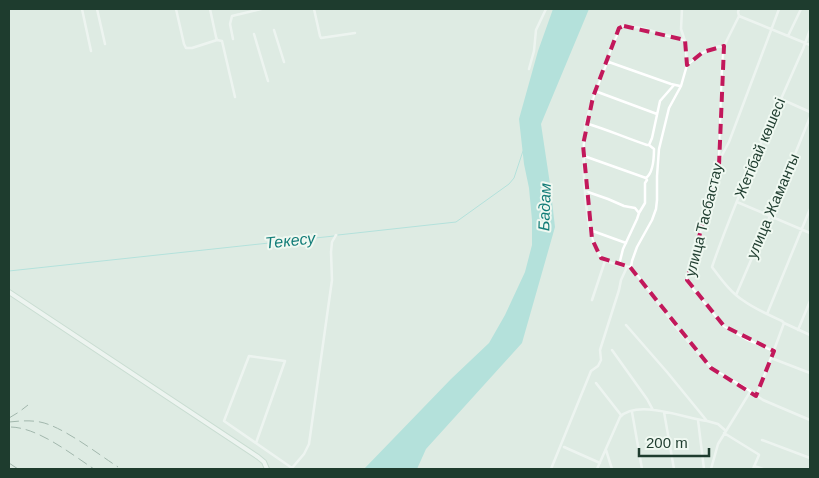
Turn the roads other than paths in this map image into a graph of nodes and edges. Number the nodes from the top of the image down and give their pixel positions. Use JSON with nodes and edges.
{"nodes":[{"id":1,"x":82,"y":9,"type":"edge"},
{"id":2,"x":98,"y":9,"type":"edge"},
{"id":3,"x":176,"y":9,"type":"edge"},
{"id":4,"x":210,"y":9,"type":"edge"},
{"id":5,"x":261,"y":9,"type":"edge"},
{"id":6,"x":314,"y":9,"type":"edge"},
{"id":7,"x":546,"y":9,"type":"edge"},
{"id":8,"x":682,"y":9,"type":"edge"},
{"id":9,"x":739,"y":9,"type":"edge"},
{"id":10,"x":779,"y":9,"type":"edge"},
{"id":11,"x":801,"y":9,"type":"edge"},
{"id":12,"x":740,"y":16,"type":"junction"},
{"id":13,"x":772,"y":29,"type":"junction"},
{"id":14,"x":274,"y":30,"type":"dead end"},
{"id":15,"x":810,"y":30,"type":"edge"},
{"id":16,"x":355,"y":33,"type":"dead end"},
{"id":17,"x":254,"y":34,"type":"dead end"},
{"id":18,"x":788,"y":36,"type":"junction"},
{"id":19,"x":233,"y":39,"type":"dead end"},
{"id":20,"x":217,"y":40,"type":"junction"},
{"id":21,"x":685,"y":40,"type":"junction"},
{"id":22,"x":805,"y":43,"type":"junction"},
{"id":23,"x":105,"y":44,"type":"dead end"},
{"id":24,"x":810,"y":45,"type":"edge"},
{"id":25,"x":724,"y":46,"type":"junction"},
{"id":26,"x":91,"y":50,"type":"dead end"},
{"id":27,"x":606,"y":61,"type":"junction"},
{"id":28,"x":284,"y":62,"type":"dead end"},
{"id":29,"x":687,"y":65,"type":"junction"},
{"id":30,"x":529,"y":70,"type":"dead end"},
{"id":31,"x":268,"y":81,"type":"dead end"},
{"id":32,"x":674,"y":85,"type":"junction"},
{"id":33,"x":681,"y":86,"type":"junction"},
{"id":34,"x":595,"y":92,"type":"junction"},
{"id":35,"x":235,"y":97,"type":"dead end"},
{"id":36,"x":781,"y":99,"type":"junction"},
{"id":37,"x":810,"y":112,"type":"edge"},
{"id":38,"x":657,"y":114,"type":"junction"},
{"id":39,"x":810,"y":117,"type":"edge"},
{"id":40,"x":585,"y":123,"type":"junction"},
{"id":41,"x":648,"y":145,"type":"junction"},
{"id":42,"x":583,"y":156,"type":"junction"},
{"id":43,"x":719,"y":161,"type":"junction"},
{"id":44,"x":646,"y":178,"type":"junction"},
{"id":45,"x":586,"y":191,"type":"junction"},
{"id":46,"x":737,"y":202,"type":"junction"},
{"id":47,"x":810,"y":209,"type":"edge"},
{"id":48,"x":639,"y":213,"type":"junction"},
{"id":49,"x":770,"y":216,"type":"junction"},
{"id":50,"x":802,"y":229,"type":"junction"},
{"id":51,"x":590,"y":230,"type":"junction"},
{"id":52,"x":810,"y":233,"type":"edge"},
{"id":53,"x":336,"y":236,"type":"dead end"},
{"id":54,"x":626,"y":243,"type":"junction"},
{"id":55,"x":606,"y":261,"type":"junction"},
{"id":56,"x":620,"y":265,"type":"junction"},
{"id":57,"x":630,"y":268,"type":"junction"},
{"id":58,"x":9,"y":292,"type":"edge"},
{"id":59,"x":736,"y":295,"type":"junction"},
{"id":60,"x":592,"y":300,"type":"dead end"},
{"id":61,"x":810,"y":301,"type":"edge"},
{"id":62,"x":767,"y":314,"type":"junction"},
{"id":63,"x":784,"y":323,"type":"junction"},
{"id":64,"x":626,"y":325,"type":"dead end"},
{"id":65,"x":798,"y":330,"type":"junction"},
{"id":66,"x":810,"y":335,"type":"edge"},
{"id":67,"x":612,"y":350,"type":"dead end"},
{"id":68,"x":774,"y":351,"type":"junction"},
{"id":69,"x":772,"y":358,"type":"junction"},
{"id":70,"x":810,"y":373,"type":"edge"},
{"id":71,"x":596,"y":383,"type":"dead end"},
{"id":72,"x":750,"y":392,"type":"junction"},
{"id":73,"x":756,"y":396,"type":"junction"},
{"id":74,"x":653,"y":410,"type":"junction"},
{"id":75,"x":632,"y":411,"type":"junction"},
{"id":76,"x":664,"y":412,"type":"junction"},
{"id":77,"x":621,"y":415,"type":"junction"},
{"id":78,"x":698,"y":420,"type":"junction"},
{"id":79,"x":810,"y":420,"type":"edge"},
{"id":80,"x":707,"y":421,"type":"junction"},
{"id":81,"x":725,"y":432,"type":"junction"},
{"id":82,"x":762,"y":440,"type":"dead end"},
{"id":83,"x":256,"y":443,"type":"junction"},
{"id":84,"x":564,"y":446,"type":"dead end"},
{"id":85,"x":606,"y":448,"type":"junction"},
{"id":86,"x":810,"y":458,"type":"edge"},
{"id":87,"x":600,"y":463,"type":"junction"},
{"id":88,"x":292,"y":468,"type":"edge"},
{"id":89,"x":754,"y":468,"type":"edge"},
{"id":90,"x":267,"y":469,"type":"edge"},
{"id":91,"x":551,"y":469,"type":"edge"},
{"id":92,"x":597,"y":469,"type":"edge"},
{"id":93,"x":612,"y":469,"type":"edge"},
{"id":94,"x":642,"y":469,"type":"edge"},
{"id":95,"x":674,"y":469,"type":"edge"},
{"id":96,"x":704,"y":469,"type":"edge"},
{"id":97,"x":711,"y":469,"type":"edge"},
{"id":98,"x":763,"y":469,"type":"edge"}],
"edges":[{"from":1,"to":26,"type":"street"},
{"from":2,"to":23,"type":"street"},
{"from":3,"to":20,"type":"street"},
{"from":4,"to":20,"type":"street"},
{"from":5,"to":19,"type":"street"},
{"from":6,"to":16,"type":"street"},
{"from":7,"to":30,"type":"street"},
{"from":8,"to":21,"type":"street"},
{"from":9,"to":12,"type":"street"},
{"from":10,"to":13,"type":"street"},
{"from":11,"to":18,"type":"street"},
{"from":12,"to":13,"type":"street"},
{"from":12,"to":25,"type":"street","name":"улица Тасбастау"},
{"from":13,"to":18,"type":"street"},
{"from":13,"to":43,"type":"street"},
{"from":14,"to":28,"type":"street"},
{"from":15,"to":22,"type":"street","name":"Жетібай көшесі"},
{"from":17,"to":31,"type":"street"},
{"from":18,"to":22,"type":"street"},
{"from":20,"to":35,"type":"street"},
{"from":21,"to":27,"type":"street"},
{"from":21,"to":29,"type":"street"},
{"from":22,"to":24,"type":"street"},
{"from":22,"to":36,"type":"street","name":"Жетібай көшесі"},
{"from":25,"to":29,"type":"street"},
{"from":25,"to":43,"type":"street","name":"улица Тасбастау"},
{"from":27,"to":32,"type":"street"},
{"from":27,"to":34,"type":"street"},
{"from":29,"to":33,"type":"street"},
{"from":32,"to":33,"type":"street"},
{"from":32,"to":38,"type":"street"},
{"from":33,"to":57,"type":"street"},
{"from":34,"to":38,"type":"street"},
{"from":34,"to":40,"type":"street"},
{"from":36,"to":37,"type":"street"},
{"from":36,"to":46,"type":"street","name":"Жетібай көшесі"},
{"from":38,"to":41,"type":"street"},
{"from":39,"to":49,"type":"street","name":"улица Жаманты"},
{"from":40,"to":41,"type":"street"},
{"from":40,"to":42,"type":"street"},
{"from":41,"to":44,"type":"street"},
{"from":42,"to":44,"type":"street"},
{"from":42,"to":45,"type":"street"},
{"from":43,"to":68,"type":"street","name":"улица Тасбастау"},
{"from":44,"to":48,"type":"street"},
{"from":45,"to":48,"type":"street"},
{"from":45,"to":51,"type":"street"},
{"from":46,"to":49,"type":"street"},
{"from":46,"to":59,"type":"street","name":"Жетібай көшесі"},
{"from":47,"to":50,"type":"street"},
{"from":48,"to":54,"type":"street"},
{"from":49,"to":50,"type":"street"},
{"from":49,"to":59,"type":"street","name":"улица Жаманты"},
{"from":50,"to":52,"type":"street"},
{"from":50,"to":62,"type":"street"},
{"from":51,"to":54,"type":"street"},
{"from":51,"to":55,"type":"street"},
{"from":53,"to":88,"type":"street"},
{"from":54,"to":56,"type":"street"},
{"from":55,"to":56,"type":"street"},
{"from":55,"to":60,"type":"street"},
{"from":56,"to":57,"type":"street"},
{"from":57,"to":72,"type":"street"},
{"from":57,"to":91,"type":"street"},
{"from":58,"to":90,"type":"street"},
{"from":59,"to":62,"type":"street"},
{"from":61,"to":65,"type":"street"},
{"from":62,"to":63,"type":"street"},
{"from":63,"to":65,"type":"street"},
{"from":63,"to":68,"type":"street"},
{"from":64,"to":80,"type":"street"},
{"from":65,"to":66,"type":"street"},
{"from":67,"to":74,"type":"street"},
{"from":68,"to":69,"type":"street"},
{"from":69,"to":70,"type":"street"},
{"from":69,"to":73,"type":"street"},
{"from":71,"to":77,"type":"street"},
{"from":72,"to":73,"type":"street"},
{"from":72,"to":81,"type":"street"},
{"from":73,"to":79,"type":"street"},
{"from":74,"to":75,"type":"street"},
{"from":74,"to":76,"type":"street"},
{"from":75,"to":77,"type":"street"},
{"from":75,"to":94,"type":"street"},
{"from":76,"to":78,"type":"street"},
{"from":76,"to":95,"type":"street"},
{"from":77,"to":85,"type":"street"},
{"from":78,"to":80,"type":"street"},
{"from":78,"to":96,"type":"street"},
{"from":80,"to":81,"type":"street"},
{"from":81,"to":89,"type":"street"},
{"from":81,"to":97,"type":"street"},
{"from":82,"to":86,"type":"street"},
{"from":83,"to":83,"type":"street"},
{"from":83,"to":88,"type":"street"},
{"from":84,"to":87,"type":"street"},
{"from":85,"to":87,"type":"street"},
{"from":85,"to":93,"type":"street"},
{"from":87,"to":92,"type":"street"},
{"from":89,"to":98,"type":"street"}]}
